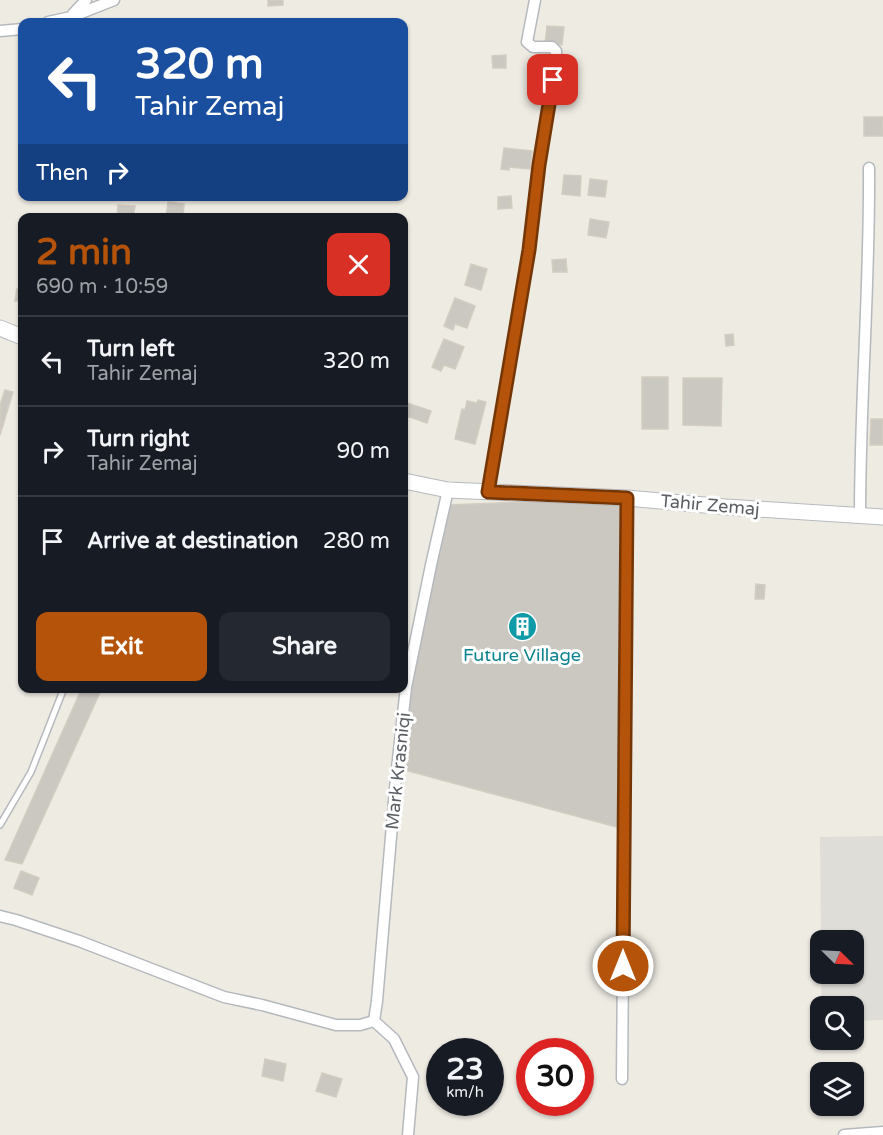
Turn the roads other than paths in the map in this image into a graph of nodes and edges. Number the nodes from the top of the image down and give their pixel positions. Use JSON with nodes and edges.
{"nodes":[{"id":1,"x":86,"y":0,"type":"edge"},
{"id":2,"x":114,"y":0,"type":"edge"},
{"id":3,"x":535,"y":0,"type":"edge"},
{"id":4,"x":71,"y":17,"type":"junction"},
{"id":5,"x":66,"y":18,"type":"edge"},
{"id":6,"x":18,"y":29,"type":"edge"},
{"id":7,"x":0,"y":31,"type":"edge"},
{"id":8,"x":869,"y":168,"type":"dead end"},
{"id":9,"x":0,"y":328,"type":"edge"},
{"id":10,"x":18,"y":335,"type":"edge"},
{"id":11,"x":408,"y":482,"type":"edge"},
{"id":12,"x":448,"y":490,"type":"junction"},
{"id":13,"x":488,"y":492,"type":"junction"},
{"id":14,"x":627,"y":498,"type":"junction"},
{"id":15,"x":860,"y":515,"type":"junction"},
{"id":16,"x":883,"y":517,"type":"edge"},
{"id":17,"x":408,"y":677,"type":"edge"},
{"id":18,"x":62,"y":693,"type":"edge"},
{"id":19,"x":405,"y":693,"type":"edge"},
{"id":20,"x":0,"y":825,"type":"edge"},
{"id":21,"x":0,"y":916,"type":"edge"},
{"id":22,"x":374,"y":1021,"type":"junction"},
{"id":23,"x":622,"y":1079,"type":"dead end"},
{"id":24,"x":883,"y":1132,"type":"edge"},
{"id":25,"x":408,"y":1135,"type":"edge"},
{"id":26,"x":844,"y":1135,"type":"edge"}],
"edges":[{"from":1,"to":4,"type":"street"},
{"from":2,"to":4,"type":"street"},
{"from":3,"to":13,"type":"street"},
{"from":4,"to":5,"type":"street"},
{"from":6,"to":7,"type":"street"},
{"from":8,"to":15,"type":"street"},
{"from":9,"to":10,"type":"main road"},
{"from":11,"to":12,"type":"main road","name":"Tahir Zemaj"},
{"from":12,"to":13,"type":"main road","name":"Tahir Zemaj"},
{"from":12,"to":17,"type":"street","name":"Mark Krasniqi"},
{"from":13,"to":14,"type":"main road","name":"Tahir Zemaj"},
{"from":14,"to":15,"type":"main road","name":"Tahir Zemaj"},
{"from":14,"to":23,"type":"street"},
{"from":15,"to":16,"type":"main road","name":"Tahir Zemaj"},
{"from":18,"to":20,"type":"lane"},
{"from":19,"to":22,"type":"street","name":"Mark Krasniqi"},
{"from":21,"to":22,"type":"street"},
{"from":22,"to":25,"type":"street"},
{"from":24,"to":26,"type":"street"}]}
